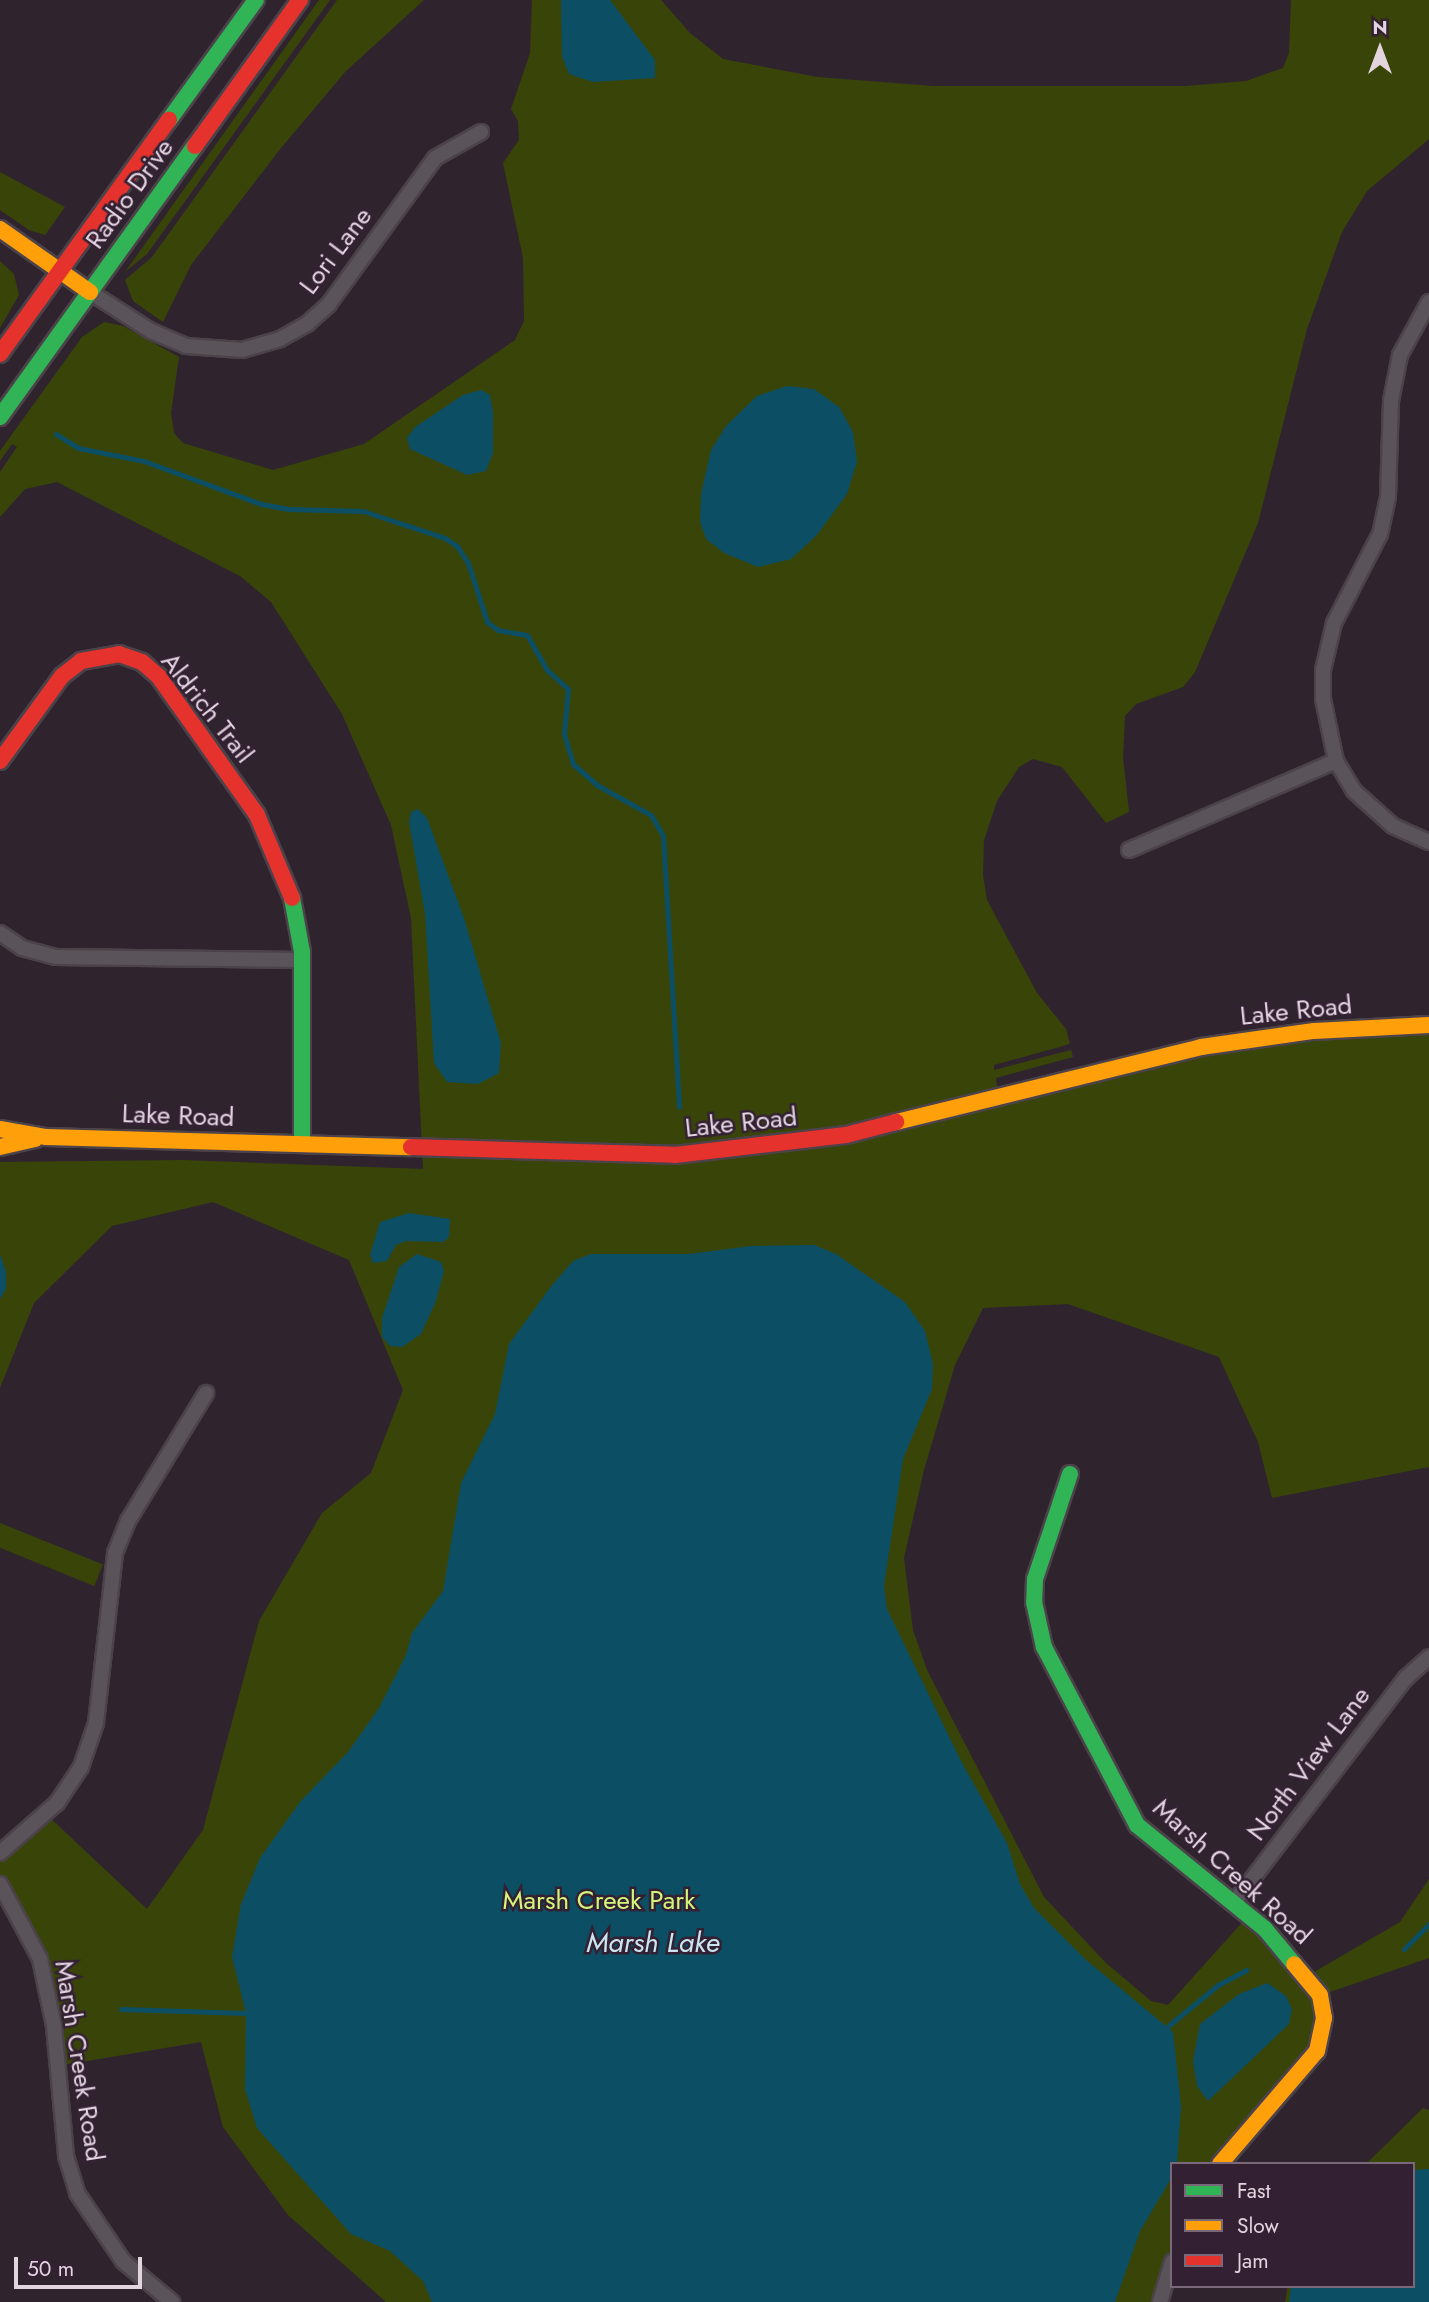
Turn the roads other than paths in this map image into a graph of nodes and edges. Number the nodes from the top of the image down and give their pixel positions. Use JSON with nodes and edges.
{"nodes":[{"id":1,"x":256,"y":0,"type":"edge"},
{"id":2,"x":300,"y":0,"type":"edge"},
{"id":3,"x":481,"y":132,"type":"dead end"},
{"id":4,"x":0,"y":229,"type":"edge"},
{"id":5,"x":59,"y":273,"type":"junction"},
{"id":6,"x":90,"y":292,"type":"junction"},
{"id":7,"x":1429,"y":302,"type":"edge"},
{"id":8,"x":0,"y":354,"type":"edge"},
{"id":9,"x":0,"y":417,"type":"edge"},
{"id":10,"x":0,"y":761,"type":"edge"},
{"id":11,"x":1336,"y":761,"type":"junction"},
{"id":12,"x":1429,"y":842,"type":"edge"},
{"id":13,"x":1129,"y":850,"type":"dead end"},
{"id":14,"x":0,"y":933,"type":"edge"},
{"id":15,"x":302,"y":960,"type":"junction"},
{"id":16,"x":1429,"y":1025,"type":"edge"},
{"id":17,"x":0,"y":1129,"type":"edge"},
{"id":18,"x":46,"y":1137,"type":"junction"},
{"id":19,"x":302,"y":1144,"type":"junction"},
{"id":20,"x":0,"y":1147,"type":"edge"},
{"id":21,"x":206,"y":1393,"type":"dead end"},
{"id":22,"x":1069,"y":1474,"type":"dead end"},
{"id":23,"x":1429,"y":1657,"type":"edge"},
{"id":24,"x":0,"y":1853,"type":"edge"},
{"id":25,"x":0,"y":1884,"type":"edge"},
{"id":26,"x":1233,"y":1904,"type":"junction"},
{"id":27,"x":1222,"y":2162,"type":"edge"},
{"id":28,"x":1170,"y":2269,"type":"edge"},
{"id":29,"x":172,"y":2302,"type":"edge"},
{"id":30,"x":1160,"y":2302,"type":"edge"}],
"edges":[{"from":1,"to":5,"type":"street","name":"Radio Drive"},
{"from":2,"to":6,"type":"street","name":"Radio Drive"},
{"from":3,"to":6,"type":"street","name":"Lori Lane"},
{"from":4,"to":5,"type":"street"},
{"from":5,"to":6,"type":"street"},
{"from":5,"to":8,"type":"street","name":"Radio Drive"},
{"from":6,"to":9,"type":"street","name":"Radio Drive"},
{"from":7,"to":11,"type":"street"},
{"from":10,"to":15,"type":"street","name":"Aldrich Trail"},
{"from":11,"to":12,"type":"street"},
{"from":11,"to":13,"type":"street"},
{"from":14,"to":15,"type":"street"},
{"from":15,"to":19,"type":"street","name":"Aldrich Trail"},
{"from":16,"to":19,"type":"street","name":"Lake Road"},
{"from":17,"to":18,"type":"street","name":"Lake Road"},
{"from":18,"to":19,"type":"street","name":"Lake Road"},
{"from":18,"to":20,"type":"street","name":"Lake Road"},
{"from":21,"to":24,"type":"street"},
{"from":22,"to":26,"type":"street","name":"Marsh Creek Road"},
{"from":23,"to":26,"type":"street","name":"North View Lane"},
{"from":25,"to":29,"type":"street","name":"Marsh Creek Road"},
{"from":26,"to":27,"type":"street","name":"Marsh Creek Road"},
{"from":28,"to":30,"type":"street"}]}
